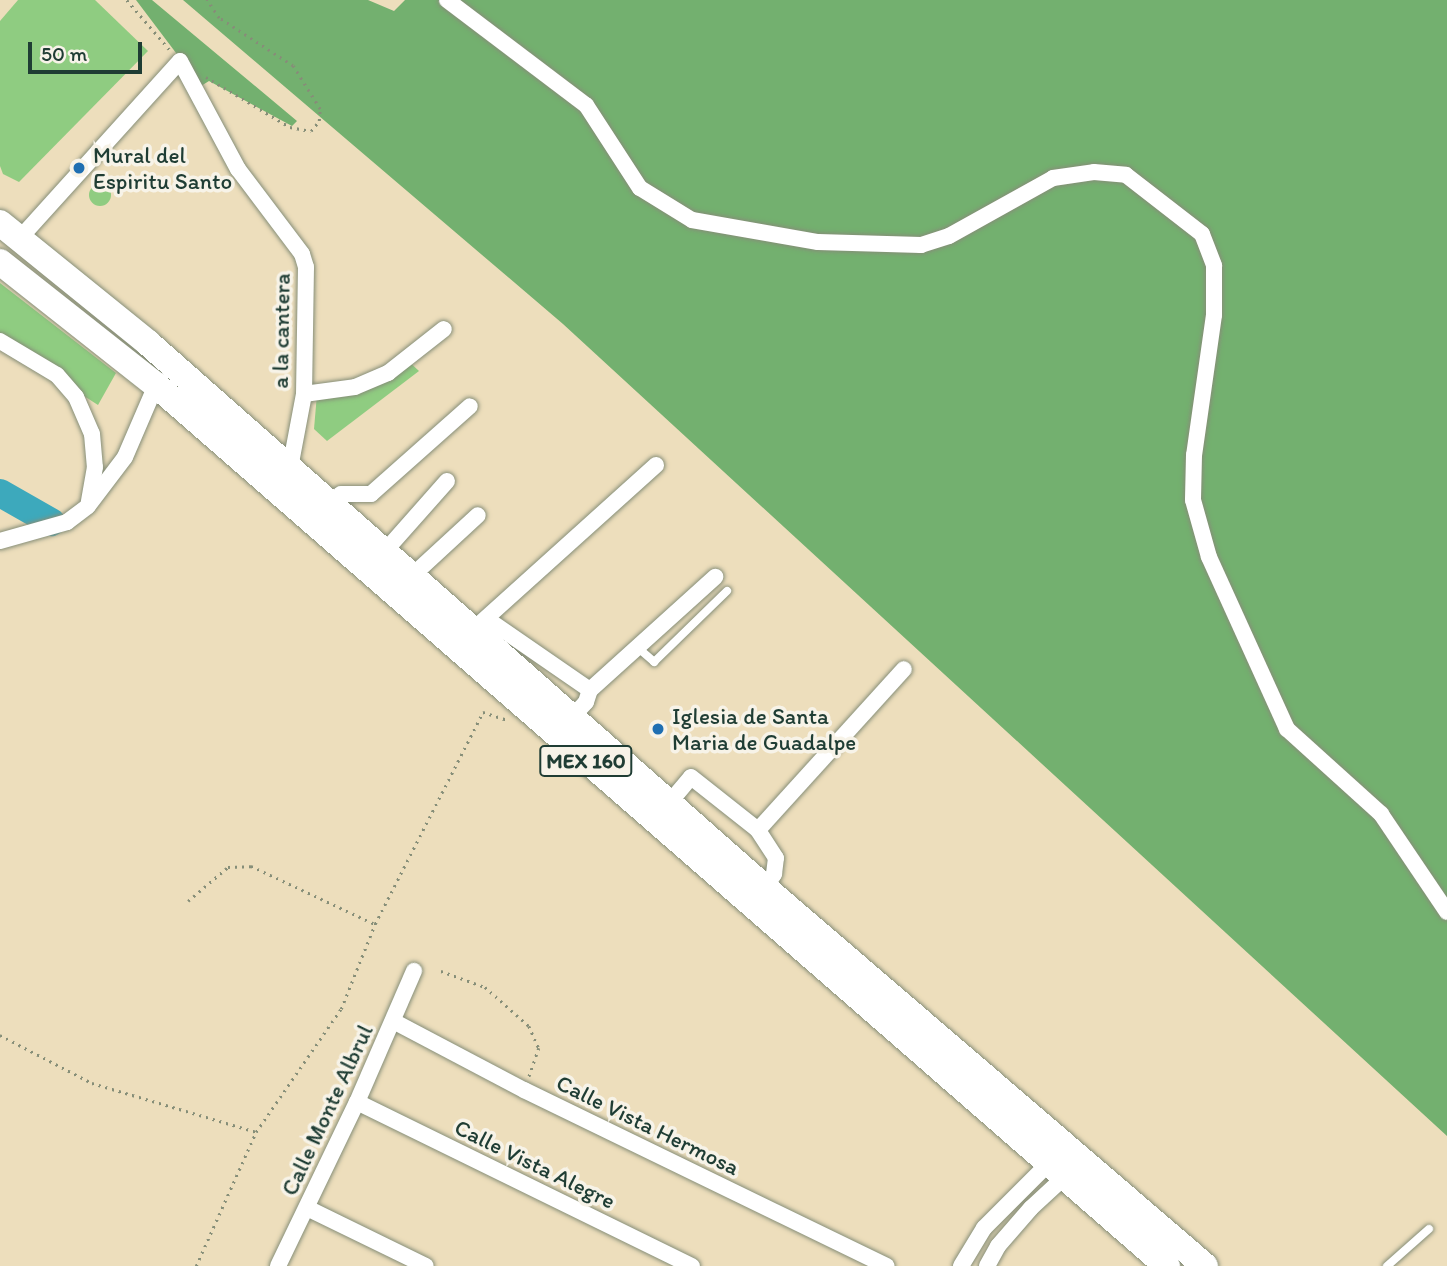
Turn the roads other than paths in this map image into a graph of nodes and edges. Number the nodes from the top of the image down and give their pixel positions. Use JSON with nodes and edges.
{"nodes":[{"id":1,"x":447,"y":0,"type":"edge"},
{"id":2,"x":10,"y":230,"type":"edge"},
{"id":3,"x":0,"y":262,"type":"edge"},
{"id":4,"x":444,"y":329,"type":"dead end"},
{"id":5,"x":0,"y":341,"type":"edge"},
{"id":6,"x":156,"y":385,"type":"junction"},
{"id":7,"x":304,"y":394,"type":"junction"},
{"id":8,"x":470,"y":405,"type":"dead end"},
{"id":9,"x":656,"y":465,"type":"dead end"},
{"id":10,"x":290,"y":468,"type":"junction"},
{"id":11,"x":447,"y":481,"type":"dead end"},
{"id":12,"x":88,"y":506,"type":"junction"},
{"id":13,"x":322,"y":512,"type":"junction"},
{"id":14,"x":478,"y":515,"type":"dead end"},
{"id":15,"x":0,"y":541,"type":"edge"},
{"id":16,"x":386,"y":550,"type":"junction"},
{"id":17,"x":413,"y":575,"type":"junction"},
{"id":18,"x":715,"y":577,"type":"dead end"},
{"id":19,"x":727,"y":591,"type":"dead end"},
{"id":20,"x":481,"y":624,"type":"junction"},
{"id":21,"x":637,"y":647,"type":"junction"},
{"id":22,"x":904,"y":669,"type":"dead end"},
{"id":23,"x":590,"y":690,"type":"junction"},
{"id":24,"x":572,"y":716,"type":"junction"},
{"id":25,"x":661,"y":811,"type":"junction"},
{"id":26,"x":758,"y":830,"type":"junction"},
{"id":27,"x":765,"y":888,"type":"junction"},
{"id":28,"x":1447,"y":912,"type":"edge"},
{"id":29,"x":414,"y":971,"type":"dead end"},
{"id":30,"x":393,"y":1021,"type":"junction"},
{"id":31,"x":357,"y":1102,"type":"junction"},
{"id":32,"x":1065,"y":1162,"type":"junction"},
{"id":33,"x":307,"y":1208,"type":"junction"},
{"id":34,"x":1429,"y":1229,"type":"dead end"},
{"id":35,"x":278,"y":1266,"type":"edge"},
{"id":36,"x":426,"y":1266,"type":"edge"},
{"id":37,"x":692,"y":1266,"type":"edge"},
{"id":38,"x":886,"y":1266,"type":"edge"},
{"id":39,"x":961,"y":1266,"type":"edge"},
{"id":40,"x":987,"y":1266,"type":"edge"},
{"id":41,"x":1167,"y":1266,"type":"edge"},
{"id":42,"x":1205,"y":1266,"type":"edge"},
{"id":43,"x":1387,"y":1266,"type":"edge"}],
"edges":[{"from":1,"to":28,"type":"street"},
{"from":2,"to":7,"type":"street","name":"a la cantera"},
{"from":2,"to":10,"type":"main road","number":"MEX 160"},
{"from":3,"to":6,"type":"main road","number":"MEX 160"},
{"from":4,"to":7,"type":"street"},
{"from":5,"to":12,"type":"street"},
{"from":6,"to":12,"type":"street"},
{"from":6,"to":13,"type":"main road","number":"MEX 160"},
{"from":7,"to":10,"type":"street","name":"a la cantera"},
{"from":8,"to":13,"type":"street"},
{"from":9,"to":20,"type":"street"},
{"from":10,"to":13,"type":"main road","number":"MEX 160"},
{"from":11,"to":16,"type":"street"},
{"from":12,"to":15,"type":"street"},
{"from":13,"to":16,"type":"main road","number":"MEX 160"},
{"from":13,"to":25,"type":"main road","number":"MEX 160"},
{"from":14,"to":17,"type":"street"},
{"from":16,"to":17,"type":"main road","number":"MEX 160"},
{"from":17,"to":20,"type":"main road","number":"MEX 160"},
{"from":18,"to":21,"type":"street"},
{"from":19,"to":21,"type":"lane"},
{"from":20,"to":23,"type":"street"},
{"from":20,"to":24,"type":"main road","number":"MEX 160"},
{"from":21,"to":23,"type":"street"},
{"from":22,"to":26,"type":"street"},
{"from":23,"to":24,"type":"street"},
{"from":24,"to":25,"type":"main road","number":"MEX 160"},
{"from":25,"to":26,"type":"street"},
{"from":25,"to":27,"type":"main road","number":"MEX 160"},
{"from":25,"to":32,"type":"main road","number":"MEX 160"},
{"from":26,"to":27,"type":"street"},
{"from":27,"to":32,"type":"main road","number":"MEX 160"},
{"from":29,"to":30,"type":"street","name":"Calle Monte Albrul"},
{"from":30,"to":31,"type":"street","name":"Calle Monte Albrul"},
{"from":30,"to":38,"type":"street","name":"Calle Vista Hermosa"},
{"from":31,"to":33,"type":"street","name":"Calle Monte Albrul"},
{"from":31,"to":37,"type":"street","name":"Calle Vista Alegre"},
{"from":32,"to":39,"type":"street"},
{"from":32,"to":40,"type":"street"},
{"from":32,"to":41,"type":"main road","number":"MEX 160"},
{"from":32,"to":42,"type":"main road","number":"MEX 160"},
{"from":33,"to":35,"type":"street","name":"Calle Monte Albrul"},
{"from":33,"to":36,"type":"street"},
{"from":34,"to":43,"type":"lane"}]}
